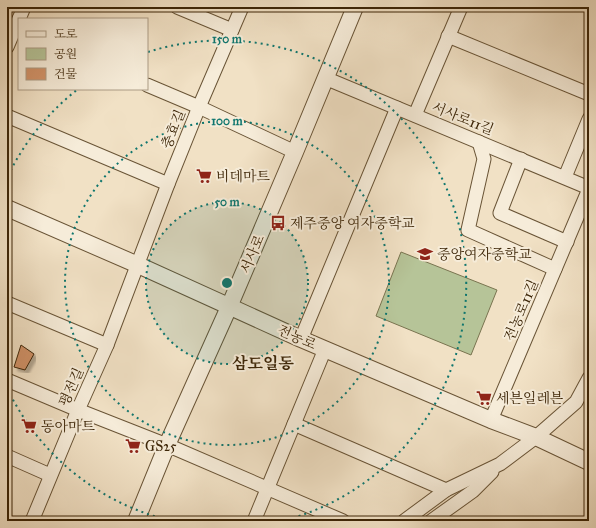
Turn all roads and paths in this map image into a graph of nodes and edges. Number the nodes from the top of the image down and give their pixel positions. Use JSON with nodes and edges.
{"nodes":[{"id":1,"x":24,"y":7,"type":"edge"},
{"id":2,"x":177,"y":7,"type":"edge"},
{"id":3,"x":242,"y":7,"type":"edge"},
{"id":4,"x":355,"y":7,"type":"edge"},
{"id":5,"x":460,"y":7,"type":"edge"},
{"id":6,"x":19,"y":18,"type":"edge"},
{"id":7,"x":16,"y":24,"type":"edge"},
{"id":8,"x":232,"y":30,"type":"junction"},
{"id":9,"x":448,"y":36,"type":"junction"},
{"id":10,"x":7,"y":48,"type":"edge"},
{"id":11,"x":325,"y":78,"type":"junction"},
{"id":12,"x":148,"y":85,"type":"edge"},
{"id":13,"x":589,"y":94,"type":"edge"},
{"id":14,"x":199,"y":107,"type":"junction"},
{"id":15,"x":397,"y":108,"type":"junction"},
{"id":16,"x":7,"y":116,"type":"edge"},
{"id":17,"x":415,"y":116,"type":"junction"},
{"id":18,"x":589,"y":119,"type":"edge"},
{"id":19,"x":479,"y":142,"type":"junction"},
{"id":20,"x":295,"y":152,"type":"junction"},
{"id":21,"x":521,"y":159,"type":"junction"},
{"id":22,"x":565,"y":177,"type":"junction"},
{"id":23,"x":168,"y":184,"type":"junction"},
{"id":24,"x":589,"y":188,"type":"edge"},
{"id":25,"x":7,"y":208,"type":"edge"},
{"id":26,"x":567,"y":242,"type":"junction"},
{"id":27,"x":138,"y":265,"type":"junction"},
{"id":28,"x":555,"y":269,"type":"junction"},
{"id":29,"x":7,"y":303,"type":"edge"},
{"id":30,"x":229,"y":307,"type":"junction"},
{"id":31,"x":301,"y":339,"type":"junction"},
{"id":32,"x":107,"y":344,"type":"junction"},
{"id":33,"x":325,"y":349,"type":"junction"},
{"id":34,"x":589,"y":378,"type":"edge"},
{"id":35,"x":7,"y":380,"type":"edge"},
{"id":36,"x":78,"y":410,"type":"junction"},
{"id":37,"x":491,"y":420,"type":"junction"},
{"id":38,"x":294,"y":424,"type":"junction"},
{"id":39,"x":536,"y":437,"type":"junction"},
{"id":40,"x":167,"y":445,"type":"junction"},
{"id":41,"x":7,"y":456,"type":"edge"},
{"id":42,"x":589,"y":462,"type":"edge"},
{"id":43,"x":500,"y":464,"type":"junction"},
{"id":44,"x":50,"y":475,"type":"junction"},
{"id":45,"x":268,"y":488,"type":"junction"},
{"id":46,"x":446,"y":490,"type":"junction"},
{"id":47,"x":435,"y":520,"type":"edge"},
{"id":48,"x":32,"y":521,"type":"edge"},
{"id":49,"x":136,"y":521,"type":"edge"},
{"id":50,"x":254,"y":521,"type":"edge"},
{"id":51,"x":343,"y":521,"type":"edge"},
{"id":52,"x":404,"y":521,"type":"edge"}],
"edges":[{"from":1,"to":6,"type":"street"},
{"from":2,"to":8,"type":"street"},
{"from":3,"to":8,"type":"street","name":"충효길"},
{"from":4,"to":11,"type":"street","name":"서사로"},
{"from":5,"to":9,"type":"street"},
{"from":7,"to":10,"type":"street"},
{"from":8,"to":14,"type":"street","name":"충효길"},
{"from":9,"to":13,"type":"street"},
{"from":9,"to":17,"type":"street"},
{"from":11,"to":15,"type":"street","name":"서사로11길"},
{"from":11,"to":20,"type":"street","name":"서사로"},
{"from":12,"to":14,"type":"street"},
{"from":14,"to":20,"type":"street"},
{"from":14,"to":23,"type":"street","name":"충효길"},
{"from":15,"to":17,"type":"street","name":"서사로11길"},
{"from":15,"to":31,"type":"street"},
{"from":16,"to":23,"type":"street"},
{"from":17,"to":19,"type":"street","name":"서사로11길"},
{"from":18,"to":22,"type":"street"},
{"from":19,"to":21,"type":"street","name":"서사로11길"},
{"from":19,"to":28,"type":"street"},
{"from":20,"to":30,"type":"street","name":"서사로"},
{"from":21,"to":22,"type":"street","name":"서사로11길"},
{"from":21,"to":26,"type":"street"},
{"from":22,"to":24,"type":"street","name":"서사로11길"},
{"from":23,"to":27,"type":"street","name":"충효길"},
{"from":24,"to":26,"type":"street","name":"전농로11길"},
{"from":25,"to":27,"type":"street","name":"전농로"},
{"from":26,"to":28,"type":"street","name":"전농로11길"},
{"from":27,"to":30,"type":"street","name":"전농로"},
{"from":27,"to":32,"type":"street","name":"평전길"},
{"from":28,"to":37,"type":"street","name":"전농로11길"},
{"from":29,"to":32,"type":"street"},
{"from":30,"to":31,"type":"street","name":"전농로"},
{"from":30,"to":40,"type":"street","name":"서사로"},
{"from":31,"to":33,"type":"street","name":"전농로"},
{"from":32,"to":36,"type":"street","name":"평전길"},
{"from":33,"to":37,"type":"street","name":"전농로"},
{"from":33,"to":38,"type":"street"},
{"from":34,"to":39,"type":"street"},
{"from":35,"to":36,"type":"street"},
{"from":36,"to":40,"type":"street"},
{"from":36,"to":44,"type":"street","name":"평전길"},
{"from":37,"to":39,"type":"street","name":"전농로"},
{"from":38,"to":45,"type":"street"},
{"from":38,"to":46,"type":"street"},
{"from":39,"to":42,"type":"street","name":"전농로"},
{"from":39,"to":43,"type":"street"},
{"from":40,"to":45,"type":"street"},
{"from":40,"to":49,"type":"street","name":"서사로"},
{"from":41,"to":44,"type":"street"},
{"from":43,"to":46,"type":"street"},
{"from":43,"to":47,"type":"street"},
{"from":44,"to":48,"type":"street","name":"평전길"},
{"from":45,"to":50,"type":"street"},
{"from":45,"to":51,"type":"street"},
{"from":46,"to":52,"type":"street"}]}
